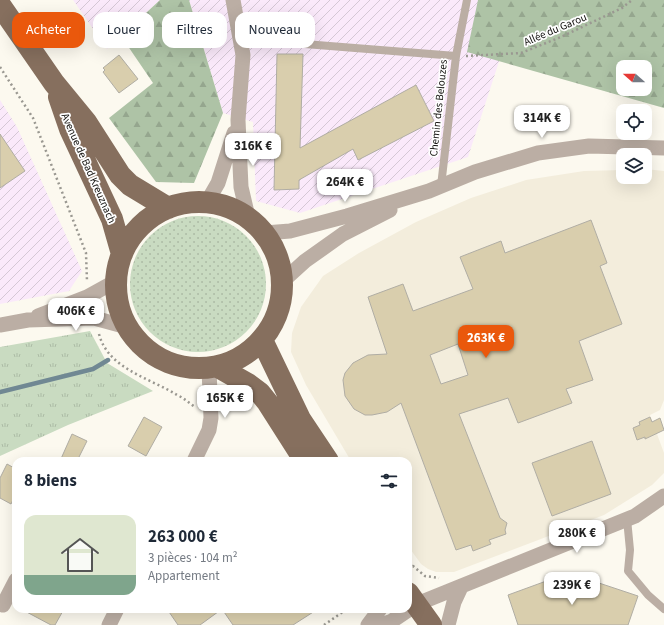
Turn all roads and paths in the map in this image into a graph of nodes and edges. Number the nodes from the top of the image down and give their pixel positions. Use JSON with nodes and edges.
{"nodes":[{"id":1,"x":233,"y":0,"type":"edge"},
{"id":2,"x":467,"y":0,"type":"edge"},
{"id":3,"x":632,"y":0,"type":"edge"},
{"id":4,"x":0,"y":5,"type":"edge"},
{"id":5,"x":235,"y":12,"type":"edge"},
{"id":6,"x":315,"y":45,"type":"edge"},
{"id":7,"x":242,"y":48,"type":"edge"},
{"id":8,"x":456,"y":56,"type":"junction"},
{"id":9,"x":0,"y":67,"type":"edge"},
{"id":10,"x":54,"y":83,"type":"junction"},
{"id":11,"x":238,"y":120,"type":"junction"},
{"id":12,"x":664,"y":148,"type":"edge"},
{"id":13,"x":435,"y":188,"type":"junction"},
{"id":14,"x":207,"y":202,"type":"junction"},
{"id":15,"x":168,"y":208,"type":"junction"},
{"id":16,"x":248,"y":217,"type":"junction"},
{"id":17,"x":265,"y":233,"type":"junction"},
{"id":18,"x":122,"y":254,"type":"junction"},
{"id":19,"x":116,"y":281,"type":"junction"},
{"id":20,"x":283,"y":281,"type":"junction"},
{"id":21,"x":87,"y":297,"type":"junction"},
{"id":22,"x":94,"y":318,"type":"junction"},
{"id":23,"x":28,"y":320,"type":"junction"},
{"id":24,"x":0,"y":325,"type":"edge"},
{"id":25,"x":127,"y":327,"type":"junction"},
{"id":26,"x":262,"y":340,"type":"junction"},
{"id":27,"x":214,"y":368,"type":"junction"},
{"id":28,"x":211,"y":418,"type":"junction"},
{"id":29,"x":196,"y":457,"type":"edge"},
{"id":30,"x":302,"y":457,"type":"edge"},
{"id":31,"x":325,"y":457,"type":"edge"},
{"id":32,"x":664,"y":496,"type":"edge"},
{"id":33,"x":627,"y":519,"type":"junction"},
{"id":34,"x":412,"y":566,"type":"edge"},
{"id":35,"x":444,"y":579,"type":"dead end"},
{"id":36,"x":461,"y":587,"type":"junction"},
{"id":37,"x":12,"y":588,"type":"edge"},
{"id":38,"x":412,"y":595,"type":"edge"},
{"id":39,"x":412,"y":598,"type":"edge"},
{"id":40,"x":3,"y":605,"type":"dead end"},
{"id":41,"x":664,"y":609,"type":"edge"},
{"id":42,"x":115,"y":613,"type":"edge"},
{"id":43,"x":341,"y":613,"type":"edge"},
{"id":44,"x":377,"y":613,"type":"edge"},
{"id":45,"x":398,"y":613,"type":"edge"},
{"id":46,"x":108,"y":625,"type":"edge"},
{"id":47,"x":324,"y":625,"type":"edge"},
{"id":48,"x":368,"y":625,"type":"edge"},
{"id":49,"x":382,"y":625,"type":"edge"},
{"id":50,"x":431,"y":625,"type":"edge"},
{"id":51,"x":448,"y":625,"type":"edge"}],
"edges":[{"from":1,"to":5,"type":"street"},
{"from":2,"to":8,"type":"lane"},
{"from":3,"to":8,"type":"path","name":"Allée du Garou"},
{"from":4,"to":10,"type":"main road","name":"Avenue de Bad Kreuznach"},
{"from":6,"to":8,"type":"lane","name":"Chemin des Belouzes"},
{"from":7,"to":11,"type":"street"},
{"from":8,"to":13,"type":"lane","name":"Chemin des Belouzes"},
{"from":9,"to":21,"type":"path"},
{"from":10,"to":15,"type":"main road","name":"Avenue de Bad Kreuznach"},
{"from":10,"to":18,"type":"main road","name":"Avenue de Bad Kreuznach"},
{"from":11,"to":14,"type":"street"},
{"from":11,"to":16,"type":"street"},
{"from":12,"to":13,"type":"street"},
{"from":13,"to":17,"type":"street"},
{"from":13,"to":20,"type":"street"},
{"from":14,"to":15,"type":"main road"},
{"from":14,"to":16,"type":"main road"},
{"from":15,"to":18,"type":"main road"},
{"from":16,"to":17,"type":"main road"},
{"from":17,"to":20,"type":"main road"},
{"from":18,"to":19,"type":"main road"},
{"from":19,"to":21,"type":"street"},
{"from":19,"to":25,"type":"main road"},
{"from":20,"to":26,"type":"main road"},
{"from":21,"to":23,"type":"street"},
{"from":22,"to":23,"type":"street"},
{"from":22,"to":25,"type":"street"},
{"from":22,"to":28,"type":"path"},
{"from":23,"to":24,"type":"street"},
{"from":25,"to":27,"type":"main road"},
{"from":26,"to":27,"type":"main road"},
{"from":26,"to":31,"type":"main road"},
{"from":27,"to":28,"type":"street"},
{"from":27,"to":30,"type":"main road"},
{"from":28,"to":29,"type":"street"},
{"from":32,"to":33,"type":"street"},
{"from":33,"to":36,"type":"street"},
{"from":33,"to":41,"type":"lane"},
{"from":34,"to":35,"type":"path"},
{"from":36,"to":38,"type":"street"},
{"from":36,"to":51,"type":"street"},
{"from":37,"to":40,"type":"street"},
{"from":39,"to":50,"type":"main road"},
{"from":42,"to":46,"type":"street"},
{"from":43,"to":47,"type":"path"},
{"from":44,"to":48,"type":"street"},
{"from":45,"to":49,"type":"street"}]}
